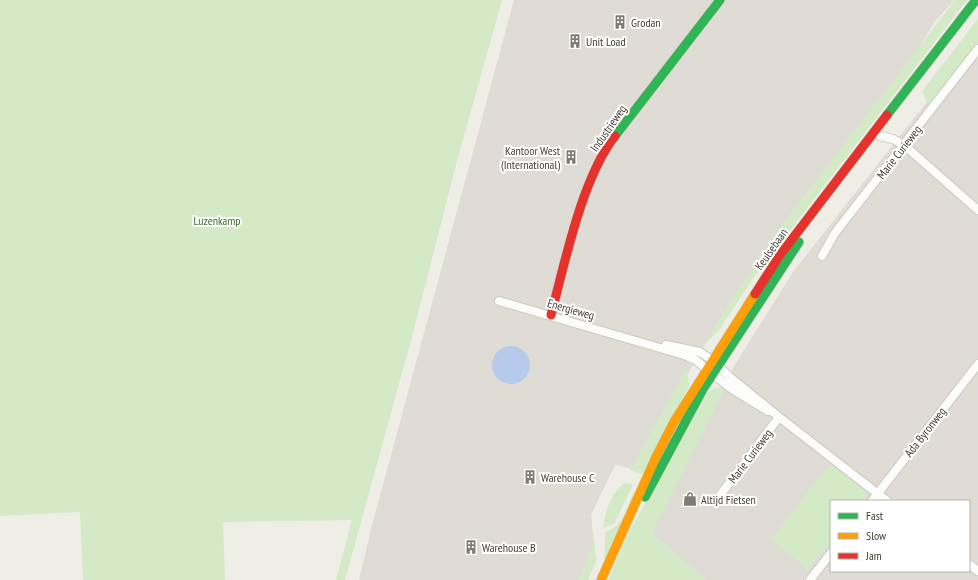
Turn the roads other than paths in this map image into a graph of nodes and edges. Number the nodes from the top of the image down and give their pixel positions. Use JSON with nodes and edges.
{"nodes":[{"id":1,"x":720,"y":0,"type":"edge"},
{"id":2,"x":976,"y":0,"type":"edge"},
{"id":3,"x":978,"y":8,"type":"edge"},
{"id":4,"x":978,"y":49,"type":"edge"},
{"id":5,"x":880,"y":136,"type":"junction"},
{"id":6,"x":904,"y":145,"type":"junction"},
{"id":7,"x":978,"y":210,"type":"edge"},
{"id":8,"x":822,"y":256,"type":"dead end"},
{"id":9,"x":500,"y":301,"type":"dead end"},
{"id":10,"x":551,"y":315,"type":"junction"},
{"id":11,"x":636,"y":340,"type":"junction"},
{"id":12,"x":715,"y":363,"type":"junction"},
{"id":13,"x":978,"y":364,"type":"edge"},
{"id":14,"x":709,"y":371,"type":"junction"},
{"id":15,"x":779,"y":417,"type":"junction"},
{"id":16,"x":721,"y":494,"type":"dead end"},
{"id":17,"x":878,"y":494,"type":"junction"},
{"id":18,"x":873,"y":500,"type":"edge"},
{"id":19,"x":886,"y":500,"type":"edge"},
{"id":20,"x":830,"y":554,"type":"edge"},
{"id":21,"x":602,"y":580,"type":"edge"},
{"id":22,"x":810,"y":580,"type":"edge"}],
"edges":[{"from":1,"to":10,"type":"main road","name":"Industrieweg"},
{"from":2,"to":12,"type":"main road","name":"Keulsebaan"},
{"from":3,"to":5,"type":"main road","name":"Keulsebaan"},
{"from":4,"to":6,"type":"street","name":"Marie Curieweg"},
{"from":5,"to":6,"type":"street"},
{"from":5,"to":12,"type":"main road","name":"Keulsebaan"},
{"from":6,"to":7,"type":"street"},
{"from":6,"to":8,"type":"street","name":"Marie Curieweg"},
{"from":9,"to":10,"type":"street","name":"Energieweg"},
{"from":10,"to":11,"type":"street","name":"Energieweg"},
{"from":11,"to":12,"type":"street","name":"Energieweg"},
{"from":11,"to":14,"type":"street","name":"Energieweg"},
{"from":12,"to":14,"type":"main road","name":"Keulsebaan"},
{"from":12,"to":15,"type":"street","name":"Energieweg"},
{"from":13,"to":17,"type":"street","name":"Ada Byronweg"},
{"from":14,"to":15,"type":"street","name":"Energieweg"},
{"from":14,"to":21,"type":"main road","name":"Keulsebaan"},
{"from":15,"to":16,"type":"street","name":"Marie Curieweg"},
{"from":15,"to":17,"type":"street"},
{"from":17,"to":18,"type":"street","name":"Ada Byronweg"},
{"from":17,"to":19,"type":"street"},
{"from":20,"to":22,"type":"street"}]}
